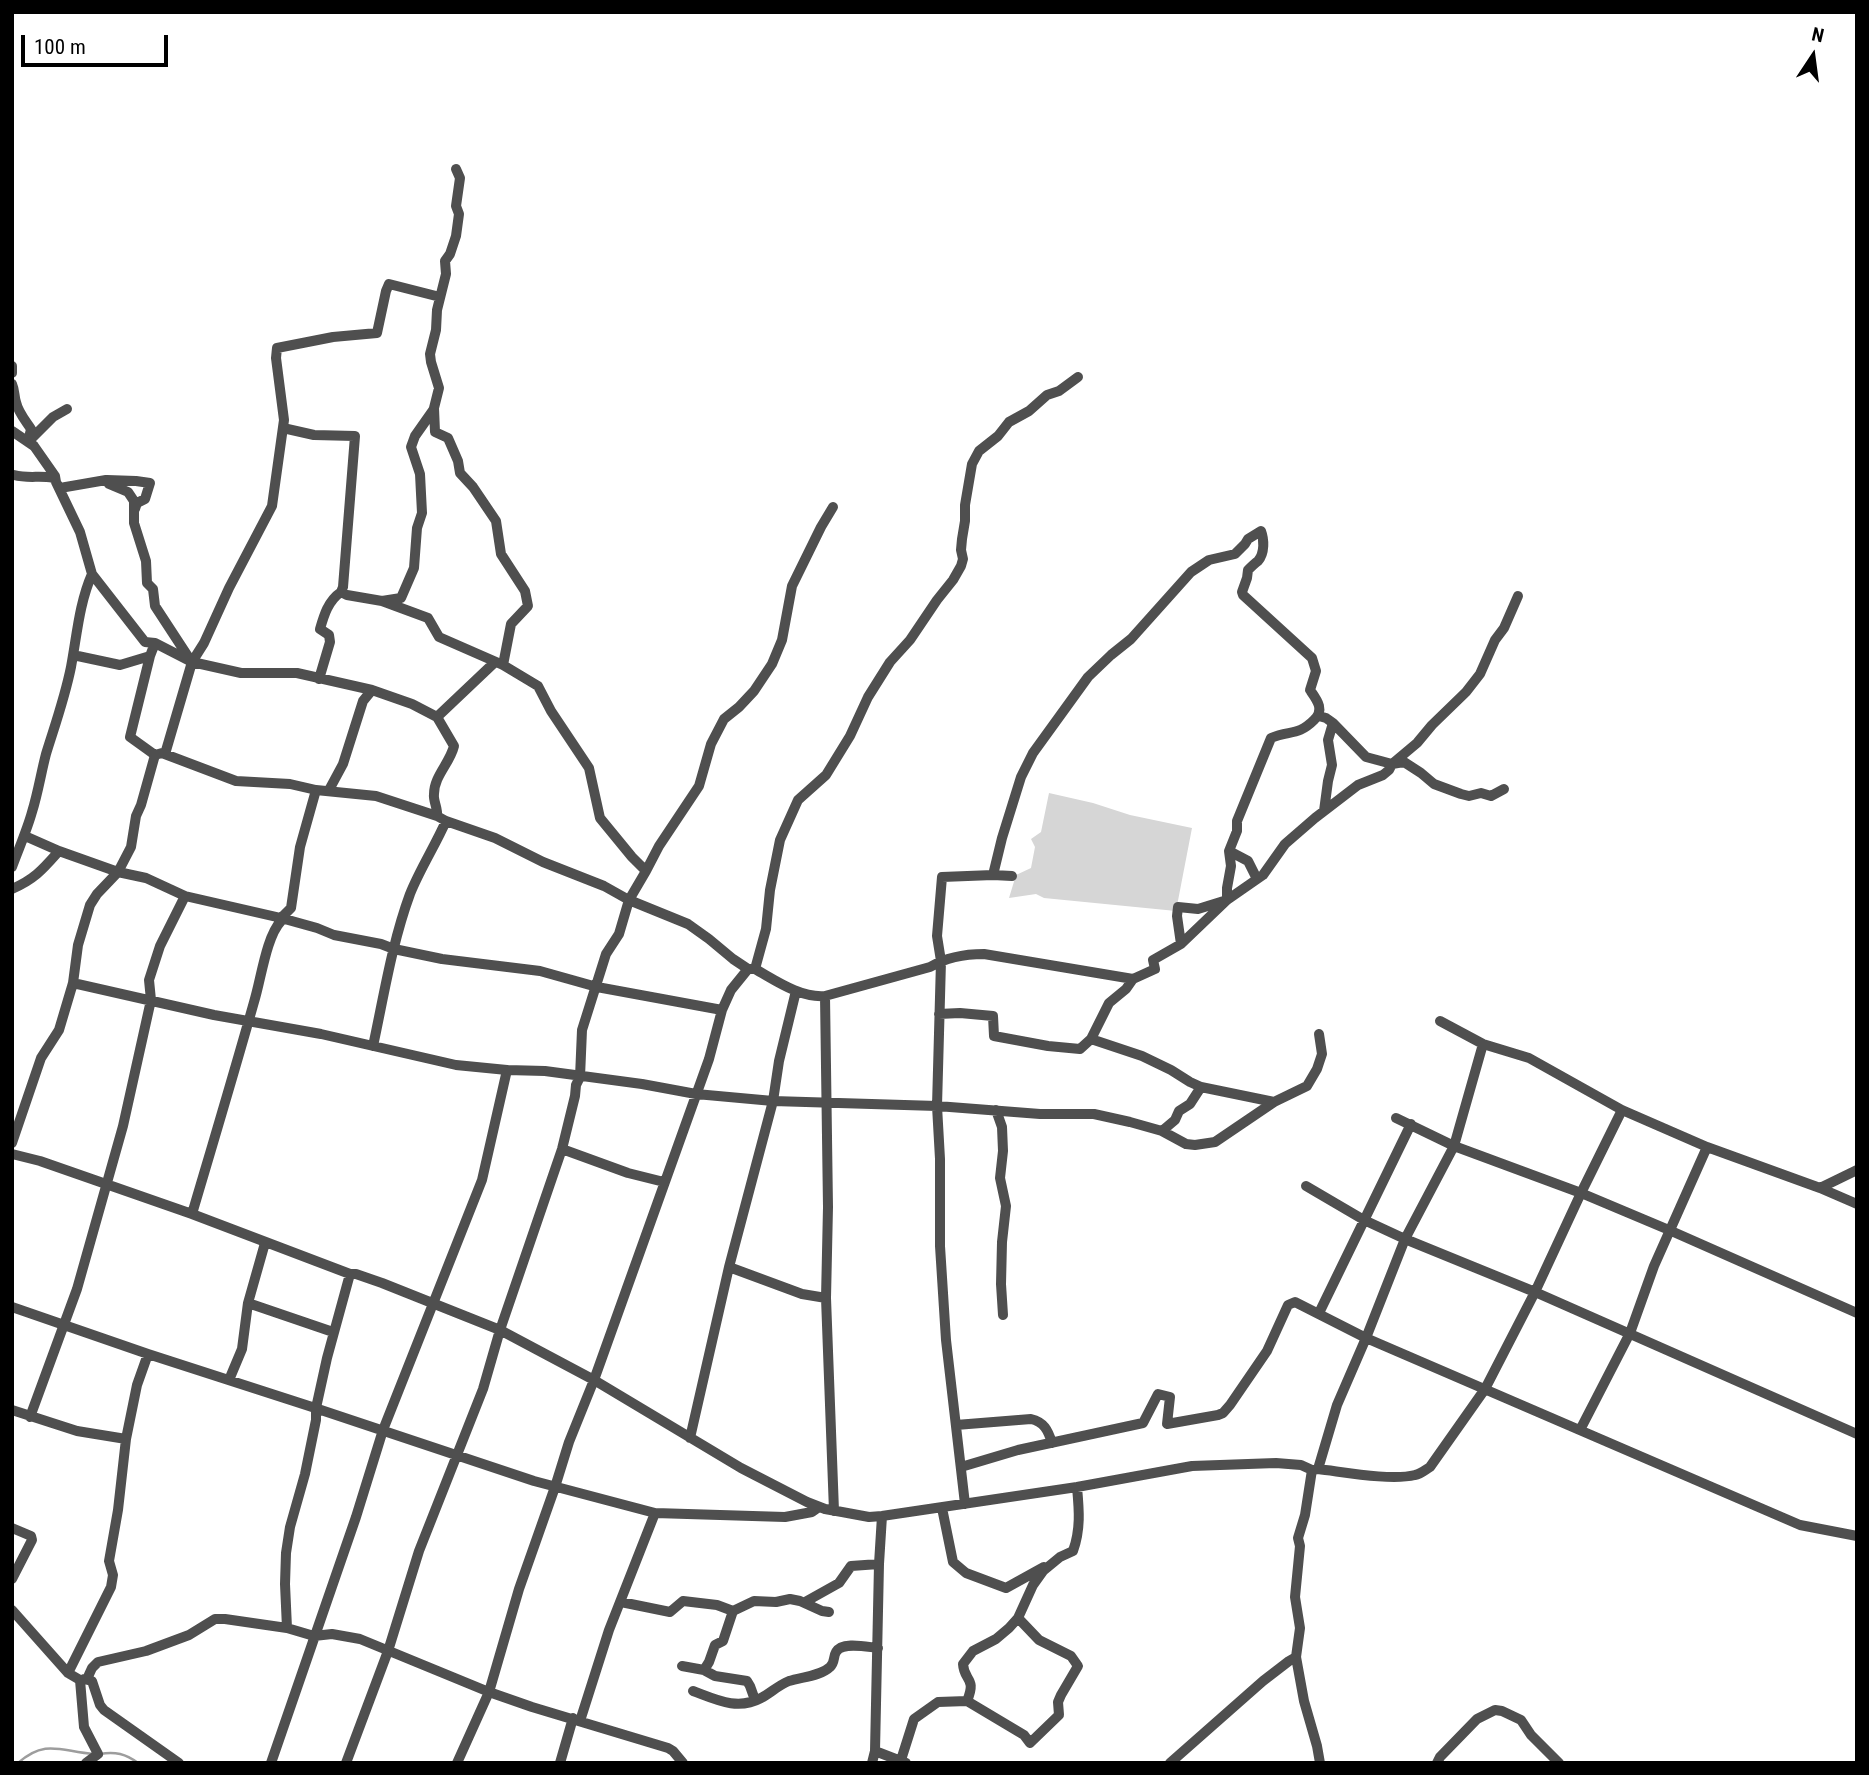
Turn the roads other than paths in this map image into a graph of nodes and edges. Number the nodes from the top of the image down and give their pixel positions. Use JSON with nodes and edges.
{"nodes":[{"id":1,"x":456,"y":169,"type":"dead end"},
{"id":2,"x":440,"y":297,"type":"junction"},
{"id":3,"x":12,"y":366,"type":"edge"},
{"id":4,"x":12,"y":373,"type":"edge"},
{"id":5,"x":1078,"y":377,"type":"dead end"},
{"id":6,"x":12,"y":384,"type":"edge"},
{"id":7,"x":434,"y":408,"type":"junction"},
{"id":8,"x":67,"y":409,"type":"dead end"},
{"id":9,"x":283,"y":428,"type":"junction"},
{"id":10,"x":12,"y":431,"type":"edge"},
{"id":11,"x":28,"y":442,"type":"junction"},
{"id":12,"x":14,"y":475,"type":"edge"},
{"id":13,"x":55,"y":476,"type":"junction"},
{"id":14,"x":106,"y":480,"type":"junction"},
{"id":15,"x":60,"y":488,"type":"junction"},
{"id":16,"x":833,"y":508,"type":"dead end"},
{"id":17,"x":134,"y":511,"type":"junction"},
{"id":18,"x":92,"y":574,"type":"junction"},
{"id":19,"x":341,"y":592,"type":"junction"},
{"id":20,"x":1518,"y":596,"type":"dead end"},
{"id":21,"x":382,"y":601,"type":"junction"},
{"id":22,"x":155,"y":643,"type":"junction"},
{"id":23,"x":73,"y":655,"type":"junction"},
{"id":24,"x":150,"y":656,"type":"junction"},
{"id":25,"x":192,"y":662,"type":"junction"},
{"id":26,"x":499,"y":663,"type":"junction"},
{"id":27,"x":319,"y":679,"type":"junction"},
{"id":28,"x":372,"y":691,"type":"junction"},
{"id":29,"x":1319,"y":716,"type":"junction"},
{"id":30,"x":437,"y":717,"type":"junction"},
{"id":31,"x":1334,"y":723,"type":"junction"},
{"id":32,"x":160,"y":755,"type":"junction"},
{"id":33,"x":1392,"y":764,"type":"junction"},
{"id":34,"x":1504,"y":789,"type":"dead end"},
{"id":35,"x":316,"y":790,"type":"junction"},
{"id":36,"x":329,"y":790,"type":"junction"},
{"id":37,"x":1324,"y":811,"type":"junction"},
{"id":38,"x":441,"y":819,"type":"junction"},
{"id":39,"x":25,"y":836,"type":"junction"},
{"id":40,"x":59,"y":850,"type":"junction"},
{"id":41,"x":1229,"y":851,"type":"junction"},
{"id":42,"x":12,"y":867,"type":"edge"},
{"id":43,"x":646,"y":871,"type":"junction"},
{"id":44,"x":118,"y":872,"type":"junction"},
{"id":45,"x":993,"y":875,"type":"junction"},
{"id":46,"x":1012,"y":876,"type":"dead end"},
{"id":47,"x":1257,"y":879,"type":"junction"},
{"id":48,"x":12,"y":889,"type":"edge"},
{"id":49,"x":185,"y":896,"type":"junction"},
{"id":50,"x":629,"y":900,"type":"junction"},
{"id":51,"x":1227,"y":900,"type":"junction"},
{"id":52,"x":281,"y":918,"type":"junction"},
{"id":53,"x":1181,"y":944,"type":"junction"},
{"id":54,"x":394,"y":949,"type":"junction"},
{"id":55,"x":941,"y":961,"type":"junction"},
{"id":56,"x":751,"y":969,"type":"junction"},
{"id":57,"x":1133,"y":979,"type":"junction"},
{"id":58,"x":73,"y":983,"type":"junction"},
{"id":59,"x":597,"y":987,"type":"junction"},
{"id":60,"x":796,"y":991,"type":"junction"},
{"id":61,"x":825,"y":996,"type":"junction"},
{"id":62,"x":151,"y":1000,"type":"junction"},
{"id":63,"x":722,"y":1010,"type":"junction"},
{"id":64,"x":939,"y":1014,"type":"junction"},
{"id":65,"x":1440,"y":1021,"type":"dead end"},
{"id":66,"x":248,"y":1022,"type":"junction"},
{"id":67,"x":1319,"y":1034,"type":"dead end"},
{"id":68,"x":1091,"y":1039,"type":"junction"},
{"id":69,"x":1483,"y":1044,"type":"junction"},
{"id":70,"x":373,"y":1046,"type":"junction"},
{"id":71,"x":507,"y":1070,"type":"junction"},
{"id":72,"x":580,"y":1077,"type":"junction"},
{"id":73,"x":1201,"y":1087,"type":"junction"},
{"id":74,"x":696,"y":1094,"type":"junction"},
{"id":75,"x":773,"y":1101,"type":"junction"},
{"id":76,"x":1274,"y":1102,"type":"junction"},
{"id":77,"x":828,"y":1103,"type":"junction"},
{"id":78,"x":937,"y":1106,"type":"junction"},
{"id":79,"x":996,"y":1110,"type":"junction"},
{"id":80,"x":1622,"y":1110,"type":"junction"},
{"id":81,"x":1396,"y":1118,"type":"dead end"},
{"id":82,"x":1411,"y":1124,"type":"junction"},
{"id":83,"x":1162,"y":1131,"type":"junction"},
{"id":84,"x":12,"y":1143,"type":"edge"},
{"id":85,"x":1454,"y":1146,"type":"junction"},
{"id":86,"x":1707,"y":1147,"type":"junction"},
{"id":87,"x":562,"y":1149,"type":"junction"},
{"id":88,"x":12,"y":1154,"type":"edge"},
{"id":89,"x":1857,"y":1170,"type":"edge"},
{"id":90,"x":664,"y":1182,"type":"junction"},
{"id":91,"x":105,"y":1185,"type":"junction"},
{"id":92,"x":1306,"y":1186,"type":"dead end"},
{"id":93,"x":1820,"y":1188,"type":"junction"},
{"id":94,"x":1581,"y":1193,"type":"junction"},
{"id":95,"x":1857,"y":1204,"type":"edge"},
{"id":96,"x":192,"y":1214,"type":"junction"},
{"id":97,"x":1364,"y":1220,"type":"junction"},
{"id":98,"x":1670,"y":1230,"type":"junction"},
{"id":99,"x":1405,"y":1239,"type":"junction"},
{"id":100,"x":265,"y":1243,"type":"junction"},
{"id":101,"x":729,"y":1267,"type":"junction"},
{"id":102,"x":350,"y":1274,"type":"junction"},
{"id":103,"x":1535,"y":1292,"type":"junction"},
{"id":104,"x":827,"y":1298,"type":"junction"},
{"id":105,"x":248,"y":1303,"type":"junction"},
{"id":106,"x":432,"y":1304,"type":"junction"},
{"id":107,"x":12,"y":1307,"type":"edge"},
{"id":108,"x":1319,"y":1313,"type":"junction"},
{"id":109,"x":1857,"y":1313,"type":"edge"},
{"id":110,"x":1003,"y":1315,"type":"dead end"},
{"id":111,"x":65,"y":1324,"type":"junction"},
{"id":112,"x":500,"y":1330,"type":"junction"},
{"id":113,"x":333,"y":1332,"type":"junction"},
{"id":114,"x":1630,"y":1334,"type":"junction"},
{"id":115,"x":1366,"y":1338,"type":"junction"},
{"id":116,"x":148,"y":1354,"type":"junction"},
{"id":117,"x":229,"y":1380,"type":"junction"},
{"id":118,"x":594,"y":1380,"type":"junction"},
{"id":119,"x":1485,"y":1389,"type":"junction"},
{"id":120,"x":316,"y":1408,"type":"junction"},
{"id":121,"x":19,"y":1415,"type":"edge"},
{"id":122,"x":956,"y":1425,"type":"junction"},
{"id":123,"x":383,"y":1430,"type":"junction"},
{"id":124,"x":1580,"y":1430,"type":"junction"},
{"id":125,"x":1857,"y":1434,"type":"edge"},
{"id":126,"x":690,"y":1438,"type":"junction"},
{"id":127,"x":126,"y":1439,"type":"junction"},
{"id":128,"x":1052,"y":1443,"type":"junction"},
{"id":129,"x":457,"y":1455,"type":"junction"},
{"id":130,"x":961,"y":1467,"type":"junction"},
{"id":131,"x":1315,"y":1470,"type":"junction"},
{"id":132,"x":555,"y":1487,"type":"junction"},
{"id":133,"x":1077,"y":1487,"type":"junction"},
{"id":134,"x":965,"y":1504,"type":"junction"},
{"id":135,"x":818,"y":1507,"type":"junction"},
{"id":136,"x":942,"y":1508,"type":"junction"},
{"id":137,"x":834,"y":1511,"type":"junction"},
{"id":138,"x":655,"y":1513,"type":"junction"},
{"id":139,"x":882,"y":1516,"type":"junction"},
{"id":140,"x":12,"y":1528,"type":"edge"},
{"id":141,"x":1857,"y":1536,"type":"edge"},
{"id":142,"x":879,"y":1564,"type":"junction"},
{"id":143,"x":1048,"y":1565,"type":"junction"},
{"id":144,"x":12,"y":1579,"type":"edge"},
{"id":145,"x":621,"y":1602,"type":"junction"},
{"id":146,"x":805,"y":1602,"type":"junction"},
{"id":147,"x":12,"y":1610,"type":"edge"},
{"id":148,"x":733,"y":1611,"type":"junction"},
{"id":149,"x":828,"y":1612,"type":"dead end"},
{"id":150,"x":1018,"y":1618,"type":"junction"},
{"id":151,"x":287,"y":1628,"type":"junction"},
{"id":152,"x":314,"y":1636,"type":"junction"},
{"id":153,"x":878,"y":1648,"type":"junction"},
{"id":154,"x":388,"y":1651,"type":"junction"},
{"id":155,"x":1296,"y":1657,"type":"junction"},
{"id":156,"x":682,"y":1665,"type":"dead end"},
{"id":157,"x":704,"y":1670,"type":"junction"},
{"id":158,"x":68,"y":1673,"type":"junction"},
{"id":159,"x":83,"y":1679,"type":"junction"},
{"id":160,"x":692,"y":1690,"type":"dead end"},
{"id":161,"x":489,"y":1692,"type":"junction"},
{"id":162,"x":755,"y":1700,"type":"junction"},
{"id":163,"x":967,"y":1701,"type":"junction"},
{"id":164,"x":576,"y":1719,"type":"junction"},
{"id":165,"x":876,"y":1751,"type":"junction"},
{"id":166,"x":680,"y":1761,"type":"edge"},
{"id":167,"x":904,"y":1762,"type":"edge"},
{"id":168,"x":86,"y":1763,"type":"edge"},
{"id":169,"x":179,"y":1763,"type":"edge"},
{"id":170,"x":271,"y":1763,"type":"edge"},
{"id":171,"x":346,"y":1763,"type":"edge"},
{"id":172,"x":457,"y":1763,"type":"edge"},
{"id":173,"x":560,"y":1763,"type":"edge"},
{"id":174,"x":872,"y":1763,"type":"edge"},
{"id":175,"x":1170,"y":1763,"type":"edge"},
{"id":176,"x":1320,"y":1763,"type":"edge"},
{"id":177,"x":1437,"y":1763,"type":"edge"},
{"id":178,"x":1559,"y":1763,"type":"edge"}],
"edges":[{"from":1,"to":2,"type":"street"},
{"from":2,"to":7,"type":"street"},
{"from":2,"to":9,"type":"street"},
{"from":3,"to":4,"type":"street"},
{"from":5,"to":56,"type":"street"},
{"from":6,"to":11,"type":"street"},
{"from":7,"to":21,"type":"street"},
{"from":7,"to":26,"type":"street"},
{"from":8,"to":11,"type":"street"},
{"from":9,"to":19,"type":"street"},
{"from":9,"to":25,"type":"street"},
{"from":10,"to":11,"type":"street"},
{"from":11,"to":13,"type":"street"},
{"from":12,"to":13,"type":"street"},
{"from":13,"to":15,"type":"street"},
{"from":14,"to":15,"type":"street"},
{"from":14,"to":17,"type":"street"},
{"from":14,"to":17,"type":"street"},
{"from":15,"to":18,"type":"street"},
{"from":16,"to":43,"type":"street"},
{"from":17,"to":25,"type":"street"},
{"from":18,"to":22,"type":"street"},
{"from":18,"to":23,"type":"street"},
{"from":19,"to":21,"type":"street"},
{"from":19,"to":27,"type":"street"},
{"from":20,"to":33,"type":"street"},
{"from":21,"to":26,"type":"street"},
{"from":22,"to":24,"type":"street"},
{"from":22,"to":25,"type":"street"},
{"from":23,"to":24,"type":"street"},
{"from":23,"to":39,"type":"street"},
{"from":24,"to":32,"type":"street"},
{"from":25,"to":27,"type":"street"},
{"from":25,"to":32,"type":"street"},
{"from":26,"to":30,"type":"street"},
{"from":26,"to":43,"type":"street"},
{"from":27,"to":28,"type":"street"},
{"from":28,"to":30,"type":"street"},
{"from":28,"to":36,"type":"street"},
{"from":29,"to":31,"type":"street"},
{"from":29,"to":41,"type":"street"},
{"from":29,"to":45,"type":"street"},
{"from":30,"to":38,"type":"street"},
{"from":31,"to":33,"type":"street"},
{"from":31,"to":37,"type":"street"},
{"from":32,"to":35,"type":"street"},
{"from":32,"to":44,"type":"street"},
{"from":33,"to":34,"type":"street"},
{"from":33,"to":37,"type":"street"},
{"from":35,"to":36,"type":"street"},
{"from":35,"to":52,"type":"street"},
{"from":36,"to":38,"type":"street"},
{"from":37,"to":47,"type":"street"},
{"from":38,"to":50,"type":"street"},
{"from":38,"to":54,"type":"street"},
{"from":39,"to":40,"type":"street"},
{"from":39,"to":42,"type":"street"},
{"from":40,"to":44,"type":"street"},
{"from":40,"to":48,"type":"street"},
{"from":41,"to":47,"type":"street"},
{"from":41,"to":51,"type":"street"},
{"from":43,"to":50,"type":"street"},
{"from":44,"to":49,"type":"street"},
{"from":44,"to":58,"type":"street"},
{"from":45,"to":46,"type":"street"},
{"from":45,"to":55,"type":"street"},
{"from":47,"to":51,"type":"street"},
{"from":49,"to":52,"type":"street"},
{"from":49,"to":62,"type":"street"},
{"from":50,"to":56,"type":"street"},
{"from":50,"to":59,"type":"street"},
{"from":51,"to":53,"type":"street"},
{"from":51,"to":53,"type":"street"},
{"from":52,"to":54,"type":"street"},
{"from":52,"to":66,"type":"street"},
{"from":53,"to":57,"type":"street"},
{"from":54,"to":59,"type":"street"},
{"from":54,"to":70,"type":"street"},
{"from":55,"to":57,"type":"street"},
{"from":55,"to":61,"type":"street"},
{"from":55,"to":64,"type":"street"},
{"from":56,"to":60,"type":"street"},
{"from":56,"to":63,"type":"street"},
{"from":57,"to":68,"type":"street"},
{"from":58,"to":62,"type":"street"},
{"from":58,"to":84,"type":"street"},
{"from":59,"to":63,"type":"street"},
{"from":59,"to":72,"type":"street"},
{"from":60,"to":61,"type":"street"},
{"from":60,"to":75,"type":"street"},
{"from":61,"to":77,"type":"street"},
{"from":62,"to":66,"type":"street"},
{"from":62,"to":91,"type":"street"},
{"from":63,"to":74,"type":"street"},
{"from":64,"to":68,"type":"street"},
{"from":64,"to":78,"type":"street"},
{"from":65,"to":69,"type":"street"},
{"from":66,"to":70,"type":"street"},
{"from":66,"to":96,"type":"street"},
{"from":67,"to":76,"type":"street"},
{"from":68,"to":73,"type":"street"},
{"from":69,"to":80,"type":"street"},
{"from":69,"to":85,"type":"street"},
{"from":70,"to":71,"type":"street"},
{"from":71,"to":72,"type":"street"},
{"from":71,"to":106,"type":"street"},
{"from":72,"to":74,"type":"street"},
{"from":72,"to":87,"type":"street"},
{"from":73,"to":76,"type":"street"},
{"from":73,"to":83,"type":"street"},
{"from":74,"to":75,"type":"street"},
{"from":74,"to":90,"type":"street"},
{"from":75,"to":77,"type":"street"},
{"from":75,"to":101,"type":"street"},
{"from":76,"to":83,"type":"street"},
{"from":77,"to":78,"type":"street"},
{"from":77,"to":104,"type":"street"},
{"from":78,"to":79,"type":"street"},
{"from":78,"to":122,"type":"street"},
{"from":79,"to":83,"type":"street"},
{"from":79,"to":110,"type":"street"},
{"from":80,"to":86,"type":"street"},
{"from":80,"to":94,"type":"street"},
{"from":81,"to":82,"type":"street"},
{"from":82,"to":85,"type":"street"},
{"from":82,"to":97,"type":"street"},
{"from":85,"to":94,"type":"street"},
{"from":85,"to":99,"type":"street"},
{"from":86,"to":93,"type":"street"},
{"from":86,"to":98,"type":"street"},
{"from":87,"to":90,"type":"street"},
{"from":87,"to":112,"type":"street"},
{"from":88,"to":91,"type":"street"},
{"from":89,"to":93,"type":"street"},
{"from":90,"to":118,"type":"street"},
{"from":91,"to":96,"type":"street"},
{"from":91,"to":111,"type":"street"},
{"from":92,"to":97,"type":"street"},
{"from":93,"to":95,"type":"street"},
{"from":94,"to":98,"type":"street"},
{"from":94,"to":103,"type":"street"},
{"from":96,"to":100,"type":"street"},
{"from":97,"to":99,"type":"street"},
{"from":97,"to":108,"type":"street"},
{"from":98,"to":109,"type":"street"},
{"from":98,"to":114,"type":"street"},
{"from":99,"to":103,"type":"street"},
{"from":99,"to":115,"type":"street"},
{"from":100,"to":102,"type":"street"},
{"from":100,"to":105,"type":"street"},
{"from":101,"to":104,"type":"street"},
{"from":101,"to":126,"type":"street"},
{"from":102,"to":106,"type":"street"},
{"from":102,"to":113,"type":"street"},
{"from":103,"to":114,"type":"street"},
{"from":103,"to":119,"type":"street"},
{"from":104,"to":137,"type":"street"},
{"from":105,"to":113,"type":"street"},
{"from":105,"to":117,"type":"street"},
{"from":106,"to":112,"type":"street"},
{"from":106,"to":123,"type":"street"},
{"from":107,"to":111,"type":"street"},
{"from":108,"to":115,"type":"street"},
{"from":108,"to":128,"type":"street"},
{"from":111,"to":116,"type":"street"},
{"from":111,"to":121,"type":"street"},
{"from":112,"to":118,"type":"street"},
{"from":112,"to":129,"type":"street"},
{"from":113,"to":120,"type":"street"},
{"from":114,"to":124,"type":"street"},
{"from":114,"to":125,"type":"street"},
{"from":115,"to":119,"type":"street"},
{"from":115,"to":131,"type":"street"},
{"from":116,"to":117,"type":"street"},
{"from":116,"to":127,"type":"street"},
{"from":117,"to":120,"type":"street"},
{"from":118,"to":126,"type":"street"},
{"from":118,"to":132,"type":"street"},
{"from":119,"to":124,"type":"street"},
{"from":119,"to":131,"type":"street"},
{"from":120,"to":123,"type":"street"},
{"from":120,"to":151,"type":"street"},
{"from":121,"to":127,"type":"street"},
{"from":122,"to":128,"type":"street"},
{"from":122,"to":130,"type":"street"},
{"from":123,"to":129,"type":"street"},
{"from":123,"to":152,"type":"street"},
{"from":124,"to":141,"type":"street"},
{"from":126,"to":135,"type":"street"},
{"from":127,"to":158,"type":"street"},
{"from":128,"to":130,"type":"street"},
{"from":129,"to":132,"type":"street"},
{"from":129,"to":154,"type":"street"},
{"from":130,"to":134,"type":"street"},
{"from":131,"to":133,"type":"street"},
{"from":131,"to":155,"type":"street"},
{"from":132,"to":138,"type":"street"},
{"from":132,"to":161,"type":"street"},
{"from":133,"to":134,"type":"street"},
{"from":133,"to":143,"type":"street"},
{"from":134,"to":136,"type":"street"},
{"from":135,"to":137,"type":"street"},
{"from":135,"to":138,"type":"street"},
{"from":136,"to":139,"type":"street"},
{"from":136,"to":143,"type":"street"},
{"from":137,"to":139,"type":"street"},
{"from":138,"to":145,"type":"street"},
{"from":139,"to":142,"type":"street"},
{"from":140,"to":144,"type":"street"},
{"from":142,"to":146,"type":"street"},
{"from":142,"to":153,"type":"street"},
{"from":143,"to":150,"type":"street"},
{"from":145,"to":148,"type":"street"},
{"from":145,"to":164,"type":"street"},
{"from":146,"to":148,"type":"street"},
{"from":146,"to":149,"type":"street"},
{"from":147,"to":158,"type":"street"},
{"from":148,"to":157,"type":"street"},
{"from":150,"to":163,"type":"street"},
{"from":150,"to":163,"type":"street"},
{"from":151,"to":152,"type":"street"},
{"from":151,"to":159,"type":"street"},
{"from":152,"to":154,"type":"street"},
{"from":152,"to":170,"type":"street"},
{"from":153,"to":162,"type":"street"},
{"from":153,"to":165,"type":"street"},
{"from":154,"to":161,"type":"street"},
{"from":154,"to":171,"type":"street"},
{"from":155,"to":175,"type":"street"},
{"from":155,"to":176,"type":"street"},
{"from":156,"to":157,"type":"street"},
{"from":157,"to":162,"type":"street"},
{"from":158,"to":159,"type":"street"},
{"from":159,"to":168,"type":"street"},
{"from":159,"to":169,"type":"street"},
{"from":160,"to":162,"type":"street"},
{"from":161,"to":164,"type":"street"},
{"from":161,"to":172,"type":"street"},
{"from":163,"to":167,"type":"street"},
{"from":164,"to":166,"type":"street"},
{"from":164,"to":173,"type":"street"},
{"from":165,"to":167,"type":"street"},
{"from":165,"to":174,"type":"street"},
{"from":177,"to":178,"type":"street"}]}
